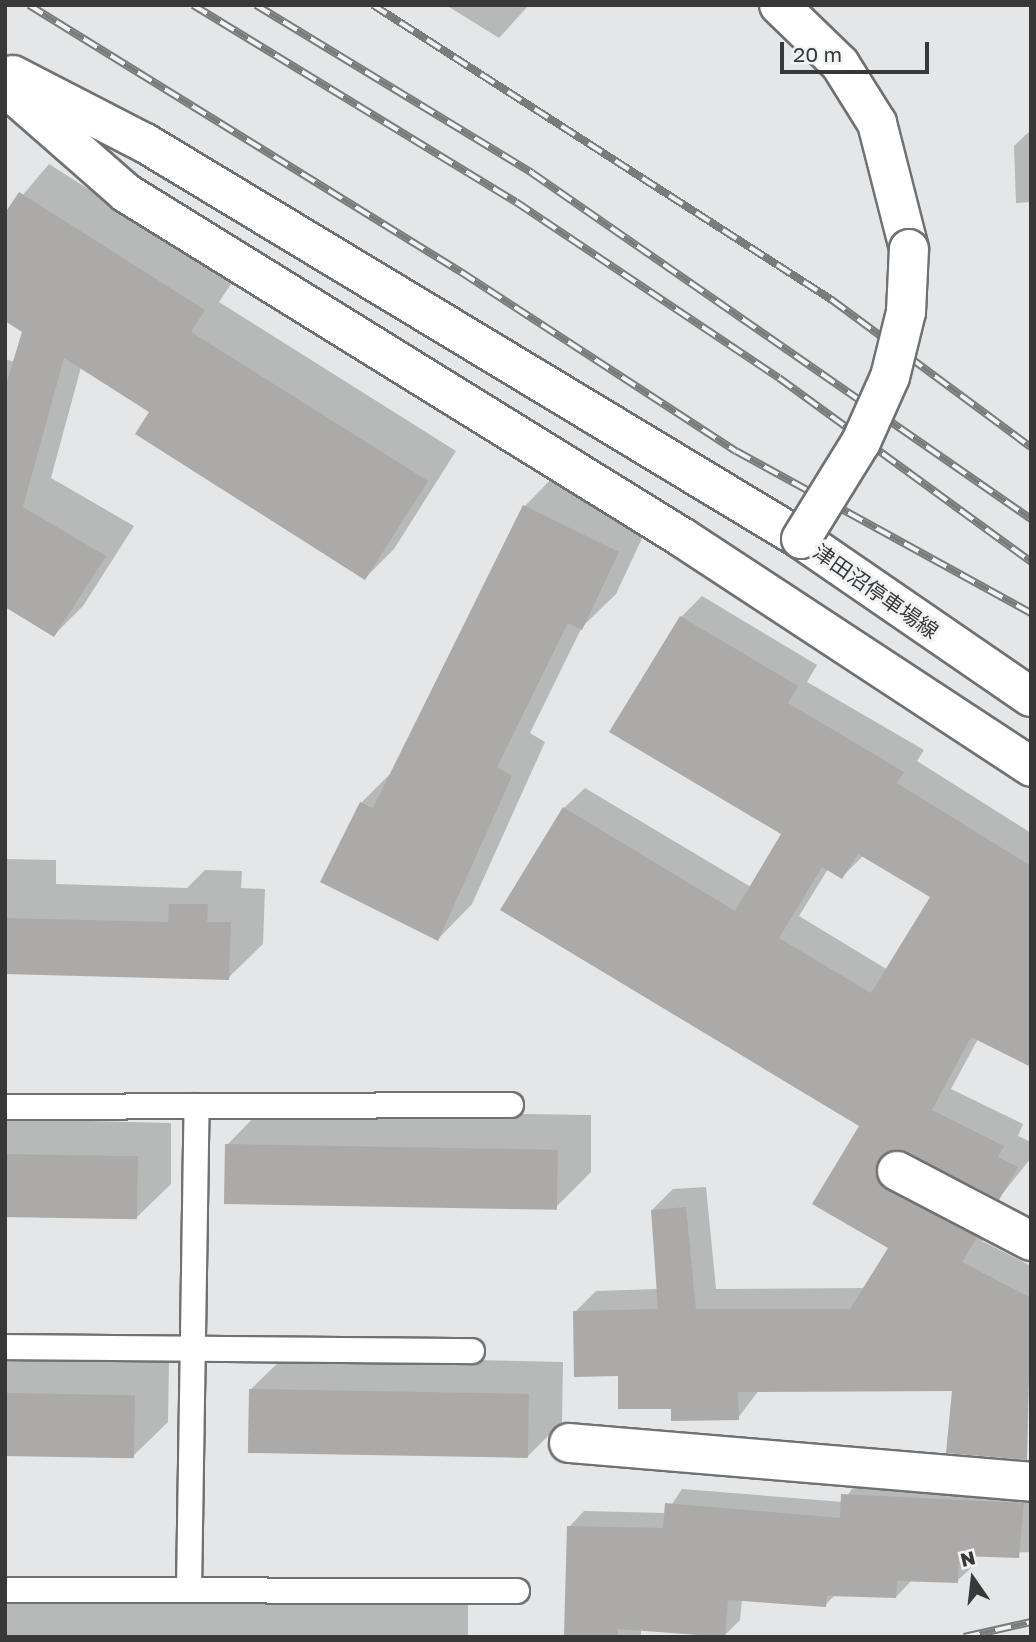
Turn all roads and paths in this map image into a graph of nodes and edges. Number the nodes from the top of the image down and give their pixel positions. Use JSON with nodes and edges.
{"nodes":[{"id":1,"x":779,"y":5,"type":"edge"},
{"id":2,"x":5,"y":71,"type":"edge"},
{"id":3,"x":5,"y":87,"type":"edge"},
{"id":4,"x":801,"y":539,"type":"junction"},
{"id":5,"x":1031,"y":697,"type":"edge"},
{"id":6,"x":1031,"y":767,"type":"edge"},
{"id":7,"x":511,"y":1105,"type":"dead end"},
{"id":8,"x":197,"y":1106,"type":"junction"},
{"id":9,"x":5,"y":1107,"type":"edge"},
{"id":10,"x":897,"y":1171,"type":"dead end"},
{"id":11,"x":1031,"y":1241,"type":"edge"},
{"id":12,"x":5,"y":1347,"type":"edge"},
{"id":13,"x":192,"y":1349,"type":"junction"},
{"id":14,"x":472,"y":1351,"type":"dead end"},
{"id":15,"x":569,"y":1443,"type":"dead end"},
{"id":16,"x":1031,"y":1482,"type":"edge"},
{"id":17,"x":5,"y":1590,"type":"edge"},
{"id":18,"x":189,"y":1590,"type":"junction"},
{"id":19,"x":517,"y":1591,"type":"dead end"}],
"edges":[{"from":1,"to":4,"type":"street","name":"津田沼停車場線","bridge":true},
{"from":2,"to":4,"type":"street"},
{"from":3,"to":6,"type":"street"},
{"from":4,"to":5,"type":"street","name":"津田沼停車場線"},
{"from":7,"to":8,"type":"lane"},
{"from":8,"to":9,"type":"lane"},
{"from":8,"to":13,"type":"lane"},
{"from":10,"to":11,"type":"street"},
{"from":12,"to":13,"type":"lane"},
{"from":13,"to":14,"type":"lane"},
{"from":13,"to":18,"type":"lane"},
{"from":15,"to":16,"type":"street"},
{"from":17,"to":18,"type":"lane"},
{"from":18,"to":19,"type":"lane"}]}
